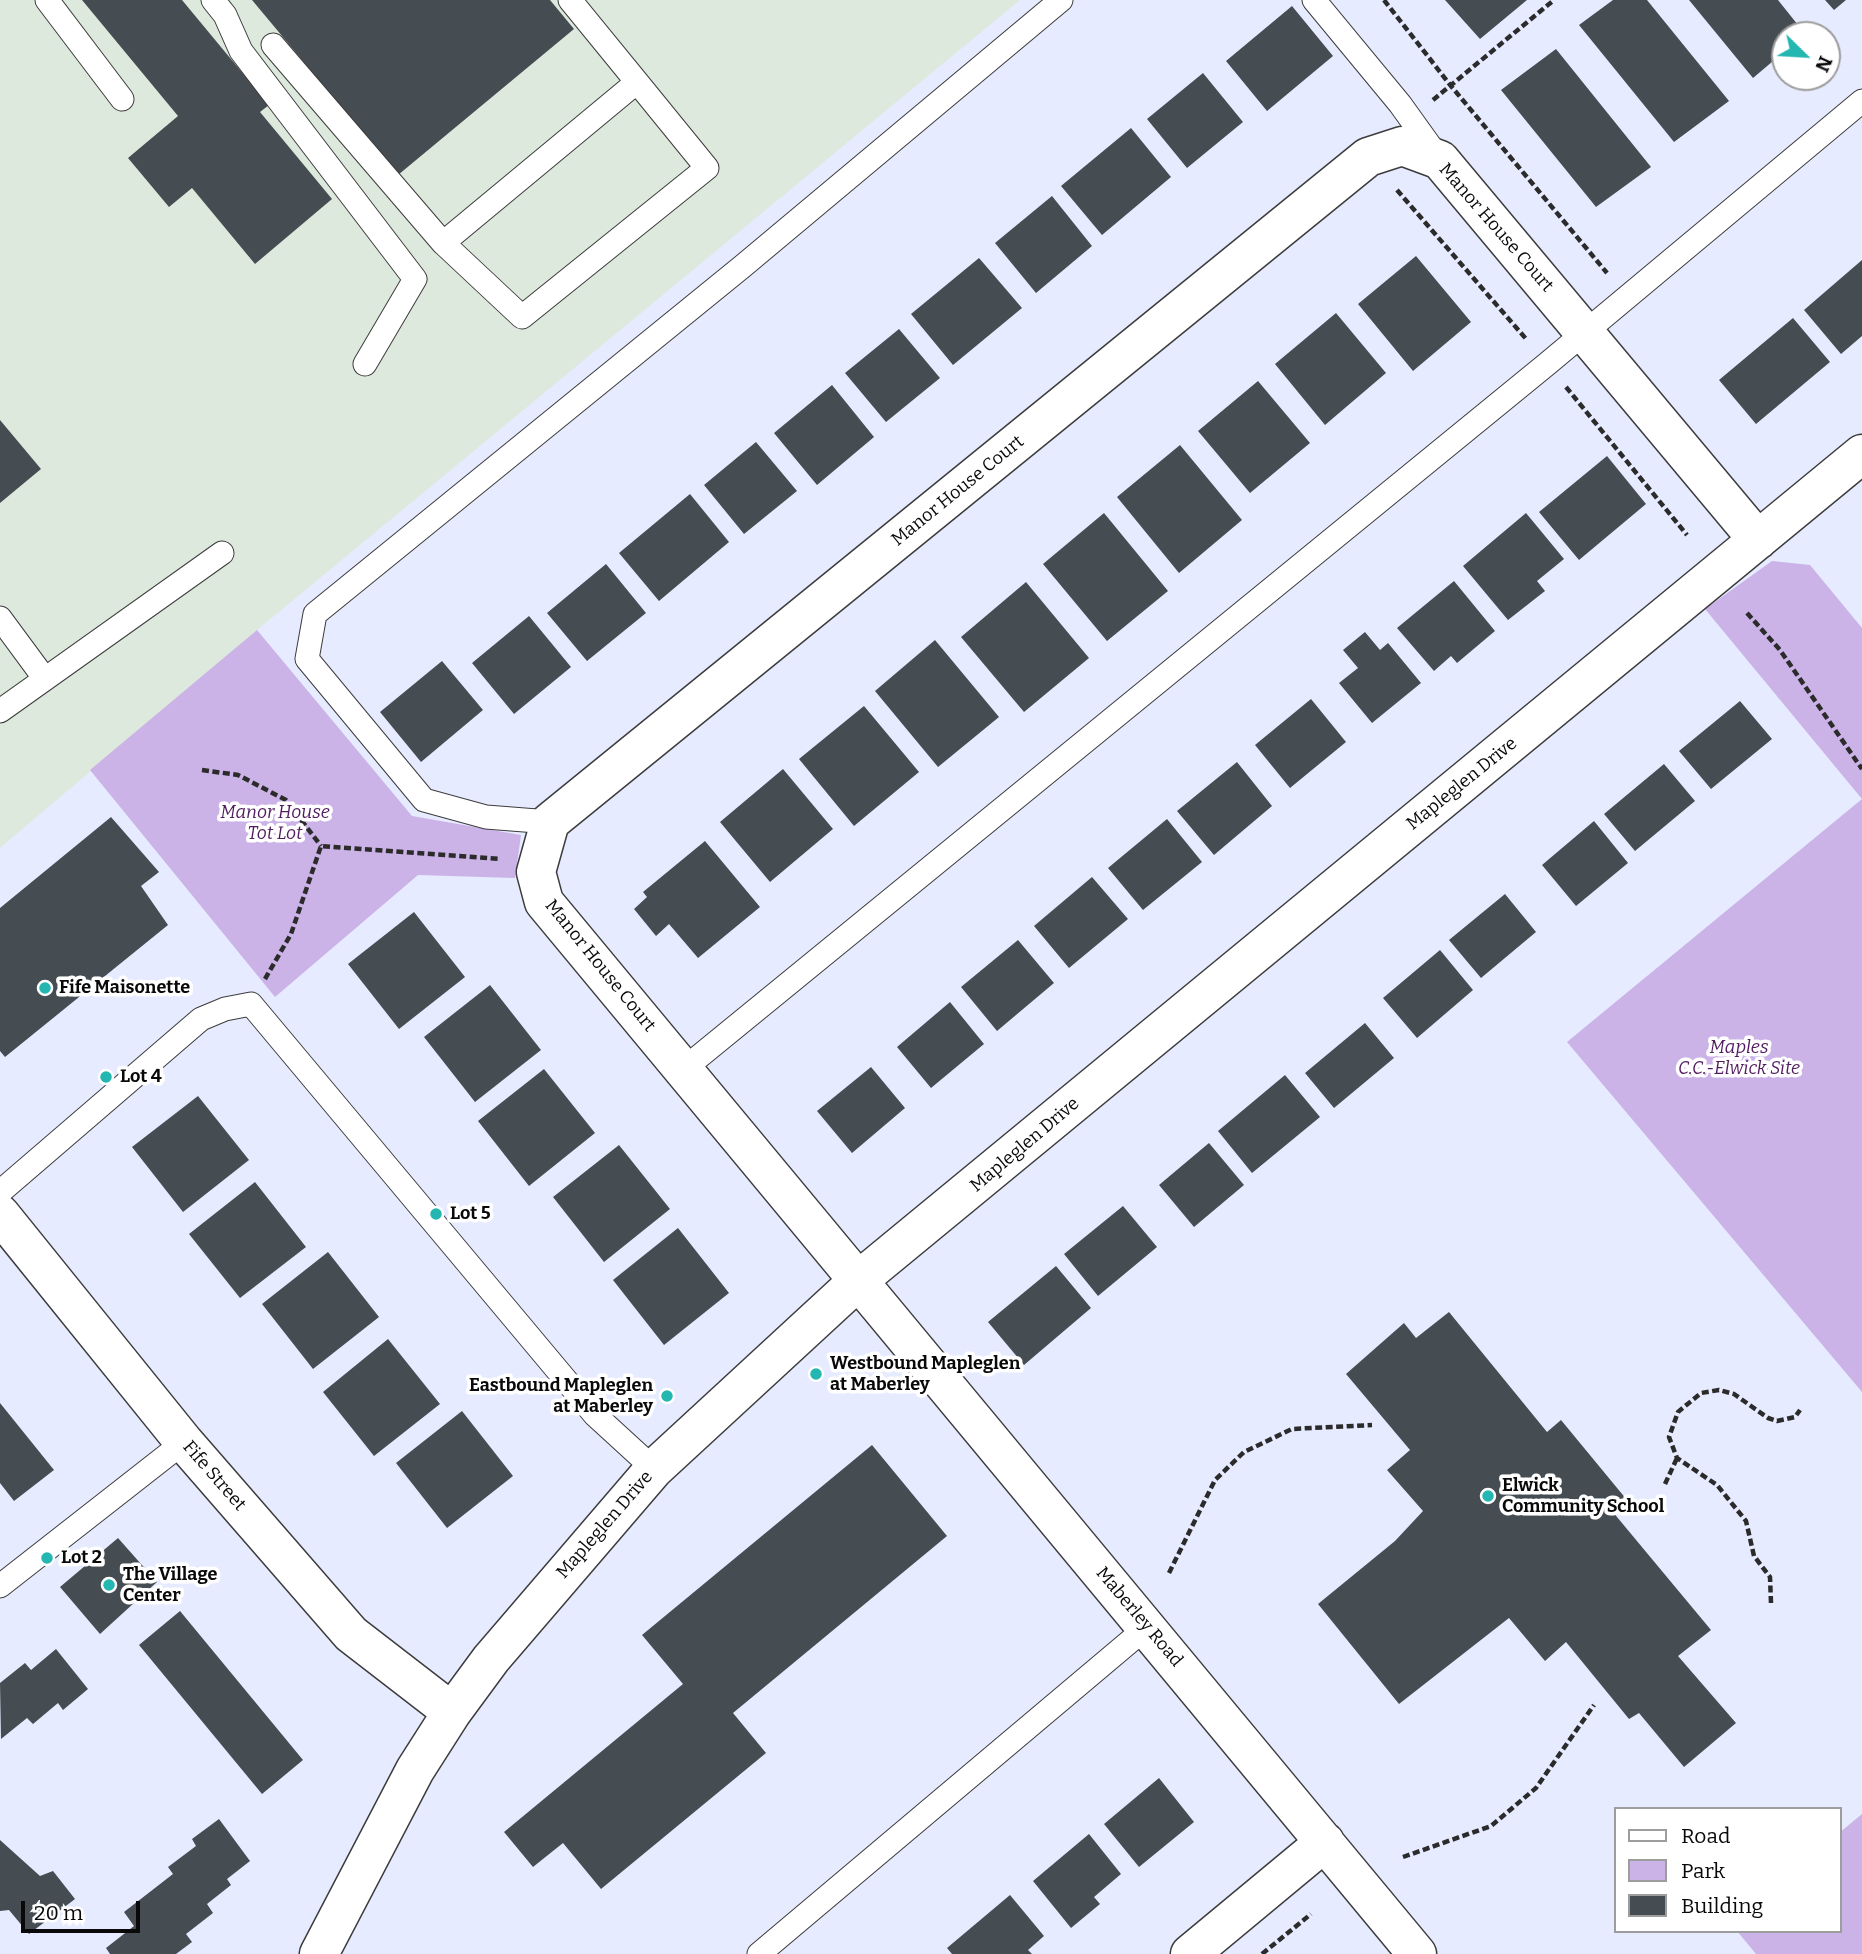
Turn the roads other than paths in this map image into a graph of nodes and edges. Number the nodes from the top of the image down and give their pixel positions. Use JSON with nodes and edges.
{"nodes":[{"id":1,"x":47,"y":0,"type":"edge"},
{"id":2,"x":213,"y":0,"type":"edge"},
{"id":3,"x":570,"y":0,"type":"edge"},
{"id":4,"x":1061,"y":0,"type":"edge"},
{"id":5,"x":1314,"y":0,"type":"edge"},
{"id":6,"x":273,"y":45,"type":"dead end"},
{"id":7,"x":637,"y":82,"type":"junction"},
{"id":8,"x":122,"y":99,"type":"dead end"},
{"id":9,"x":1862,"y":102,"type":"edge"},
{"id":10,"x":1440,"y":160,"type":"junction"},
{"id":11,"x":443,"y":243,"type":"junction"},
{"id":12,"x":1585,"y":332,"type":"junction"},
{"id":13,"x":365,"y":364,"type":"dead end"},
{"id":14,"x":1862,"y":454,"type":"edge"},
{"id":15,"x":1758,"y":540,"type":"junction"},
{"id":16,"x":222,"y":553,"type":"dead end"},
{"id":17,"x":0,"y":618,"type":"edge"},
{"id":18,"x":45,"y":679,"type":"junction"},
{"id":19,"x":0,"y":711,"type":"edge"},
{"id":20,"x":550,"y":822,"type":"junction"},
{"id":21,"x":685,"y":1068,"type":"junction"},
{"id":22,"x":0,"y":1192,"type":"edge"},
{"id":23,"x":0,"y":1214,"type":"edge"},
{"id":24,"x":860,"y":1279,"type":"junction"},
{"id":25,"x":184,"y":1442,"type":"junction"},
{"id":26,"x":654,"y":1469,"type":"junction"},
{"id":27,"x":0,"y":1586,"type":"edge"},
{"id":28,"x":1147,"y":1627,"type":"junction"},
{"id":29,"x":452,"y":1712,"type":"junction"},
{"id":30,"x":1325,"y":1842,"type":"junction"},
{"id":31,"x":323,"y":1953,"type":"edge"},
{"id":32,"x":760,"y":1954,"type":"edge"},
{"id":33,"x":1190,"y":1954,"type":"edge"},
{"id":34,"x":1417,"y":1954,"type":"edge"}],
"edges":[{"from":1,"to":8,"type":"lane"},
{"from":2,"to":13,"type":"lane"},
{"from":3,"to":7,"type":"lane"},
{"from":4,"to":20,"type":"lane"},
{"from":5,"to":10,"type":"lane"},
{"from":6,"to":11,"type":"lane"},
{"from":7,"to":11,"type":"lane"},
{"from":7,"to":11,"type":"lane"},
{"from":9,"to":12,"type":"lane"},
{"from":10,"to":12,"type":"street","name":"Manor House Court"},
{"from":10,"to":20,"type":"street","name":"Manor House Court"},
{"from":12,"to":15,"type":"street","name":"Manor House Court"},
{"from":12,"to":21,"type":"lane"},
{"from":14,"to":15,"type":"street","name":"Mapleglen Drive"},
{"from":15,"to":24,"type":"street","name":"Mapleglen Drive"},
{"from":16,"to":18,"type":"lane"},
{"from":17,"to":18,"type":"lane"},
{"from":18,"to":19,"type":"lane"},
{"from":20,"to":21,"type":"street","name":"Manor House Court"},
{"from":21,"to":24,"type":"street","name":"Manor House Court"},
{"from":22,"to":26,"type":"lane"},
{"from":23,"to":25,"type":"street","name":"Fife Street"},
{"from":24,"to":26,"type":"street","name":"Mapleglen Drive"},
{"from":24,"to":28,"type":"street","name":"Maberley Road"},
{"from":25,"to":27,"type":"lane"},
{"from":25,"to":29,"type":"street","name":"Fife Street"},
{"from":26,"to":29,"type":"street","name":"Mapleglen Drive"},
{"from":28,"to":30,"type":"street","name":"Maberley Road"},
{"from":28,"to":32,"type":"lane"},
{"from":29,"to":31,"type":"street","name":"Mapleglen Drive"},
{"from":30,"to":33,"type":"street"},
{"from":30,"to":34,"type":"street","name":"Maberley Road"}]}
